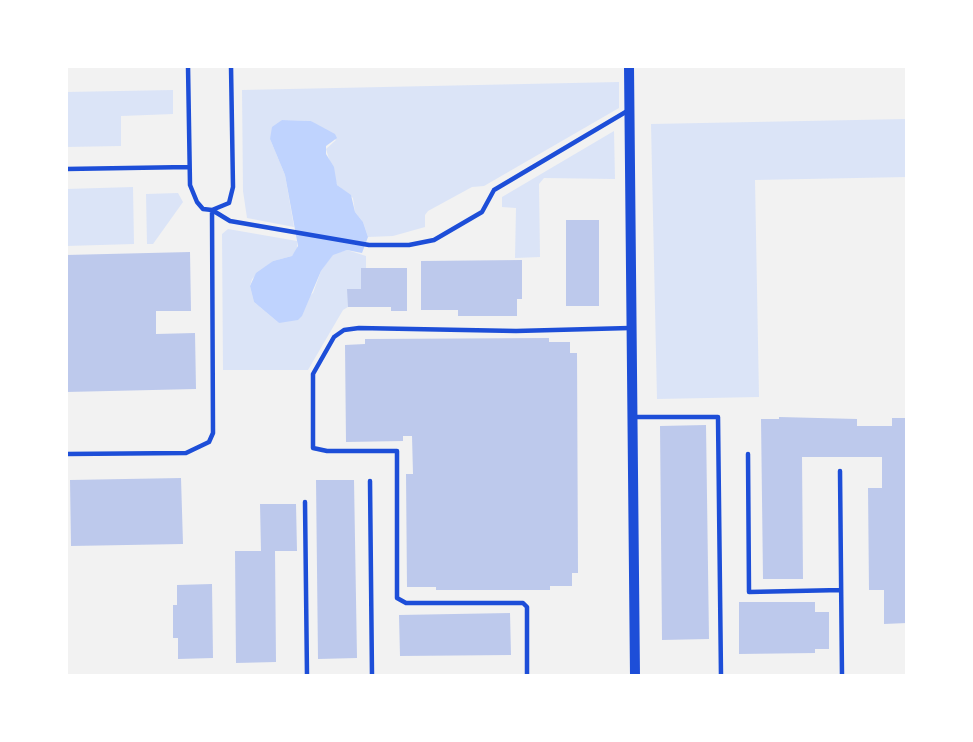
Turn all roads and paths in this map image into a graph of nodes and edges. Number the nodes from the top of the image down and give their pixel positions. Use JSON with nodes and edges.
{"nodes":[{"id":1,"x":188,"y":66,"type":"edge"},
{"id":2,"x":231,"y":66,"type":"edge"},
{"id":3,"x":629,"y":66,"type":"edge"},
{"id":4,"x":629,"y":110,"type":"junction"},
{"id":5,"x":189,"y":167,"type":"junction"},
{"id":6,"x":66,"y":169,"type":"edge"},
{"id":7,"x":212,"y":210,"type":"junction"},
{"id":8,"x":630,"y":328,"type":"junction"},
{"id":9,"x":631,"y":417,"type":"junction"},
{"id":10,"x":66,"y":454,"type":"edge"},
{"id":11,"x":748,"y":454,"type":"dead end"},
{"id":12,"x":840,"y":471,"type":"dead end"},
{"id":13,"x":370,"y":481,"type":"dead end"},
{"id":14,"x":305,"y":502,"type":"dead end"},
{"id":15,"x":841,"y":590,"type":"junction"},
{"id":16,"x":307,"y":676,"type":"edge"},
{"id":17,"x":372,"y":676,"type":"edge"},
{"id":18,"x":528,"y":676,"type":"edge"},
{"id":19,"x":635,"y":676,"type":"edge"},
{"id":20,"x":721,"y":676,"type":"edge"},
{"id":21,"x":842,"y":676,"type":"edge"}],
"edges":[{"from":1,"to":5,"type":"lane"},
{"from":2,"to":7,"type":"lane"},
{"from":3,"to":4,"type":"street"},
{"from":4,"to":7,"type":"lane"},
{"from":4,"to":8,"type":"street"},
{"from":5,"to":6,"type":"lane"},
{"from":5,"to":7,"type":"lane"},
{"from":7,"to":10,"type":"lane"},
{"from":8,"to":9,"type":"street"},
{"from":8,"to":18,"type":"lane"},
{"from":9,"to":19,"type":"street"},
{"from":9,"to":20,"type":"lane"},
{"from":11,"to":15,"type":"lane"},
{"from":12,"to":15,"type":"lane"},
{"from":13,"to":17,"type":"lane"},
{"from":14,"to":16,"type":"lane"},
{"from":15,"to":21,"type":"lane"}]}
